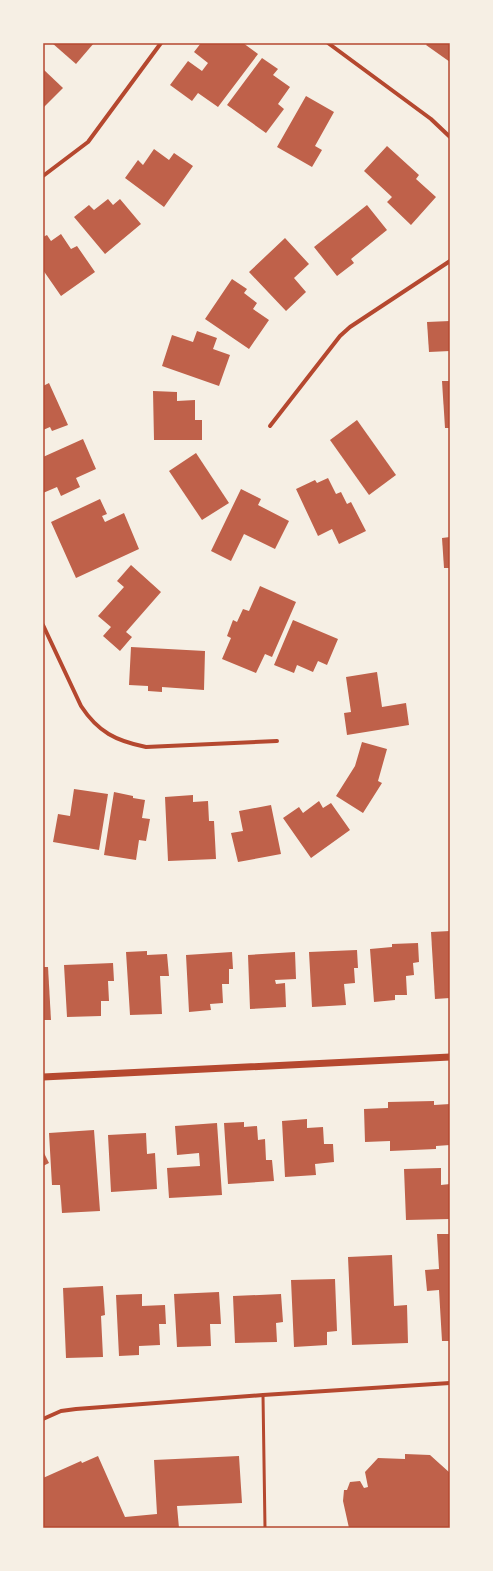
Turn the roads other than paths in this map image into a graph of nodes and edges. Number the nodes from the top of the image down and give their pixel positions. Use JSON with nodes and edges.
{"nodes":[{"id":1,"x":161,"y":43,"type":"edge"},
{"id":2,"x":328,"y":43,"type":"edge"},
{"id":3,"x":450,"y":137,"type":"edge"},
{"id":4,"x":43,"y":176,"type":"edge"},
{"id":5,"x":450,"y":261,"type":"edge"},
{"id":6,"x":270,"y":426,"type":"dead end"},
{"id":7,"x":43,"y":624,"type":"edge"},
{"id":8,"x":277,"y":741,"type":"dead end"},
{"id":9,"x":450,"y":1057,"type":"edge"},
{"id":10,"x":43,"y":1077,"type":"edge"},
{"id":11,"x":450,"y":1383,"type":"edge"},
{"id":12,"x":263,"y":1395,"type":"junction"},
{"id":13,"x":43,"y":1419,"type":"edge"},
{"id":14,"x":265,"y":1528,"type":"edge"}],
"edges":[{"from":1,"to":4,"type":"street"},
{"from":2,"to":3,"type":"street"},
{"from":5,"to":6,"type":"street"},
{"from":7,"to":8,"type":"street"},
{"from":9,"to":10,"type":"street"},
{"from":11,"to":12,"type":"street"},
{"from":12,"to":13,"type":"street"},
{"from":12,"to":14,"type":"lane"}]}
